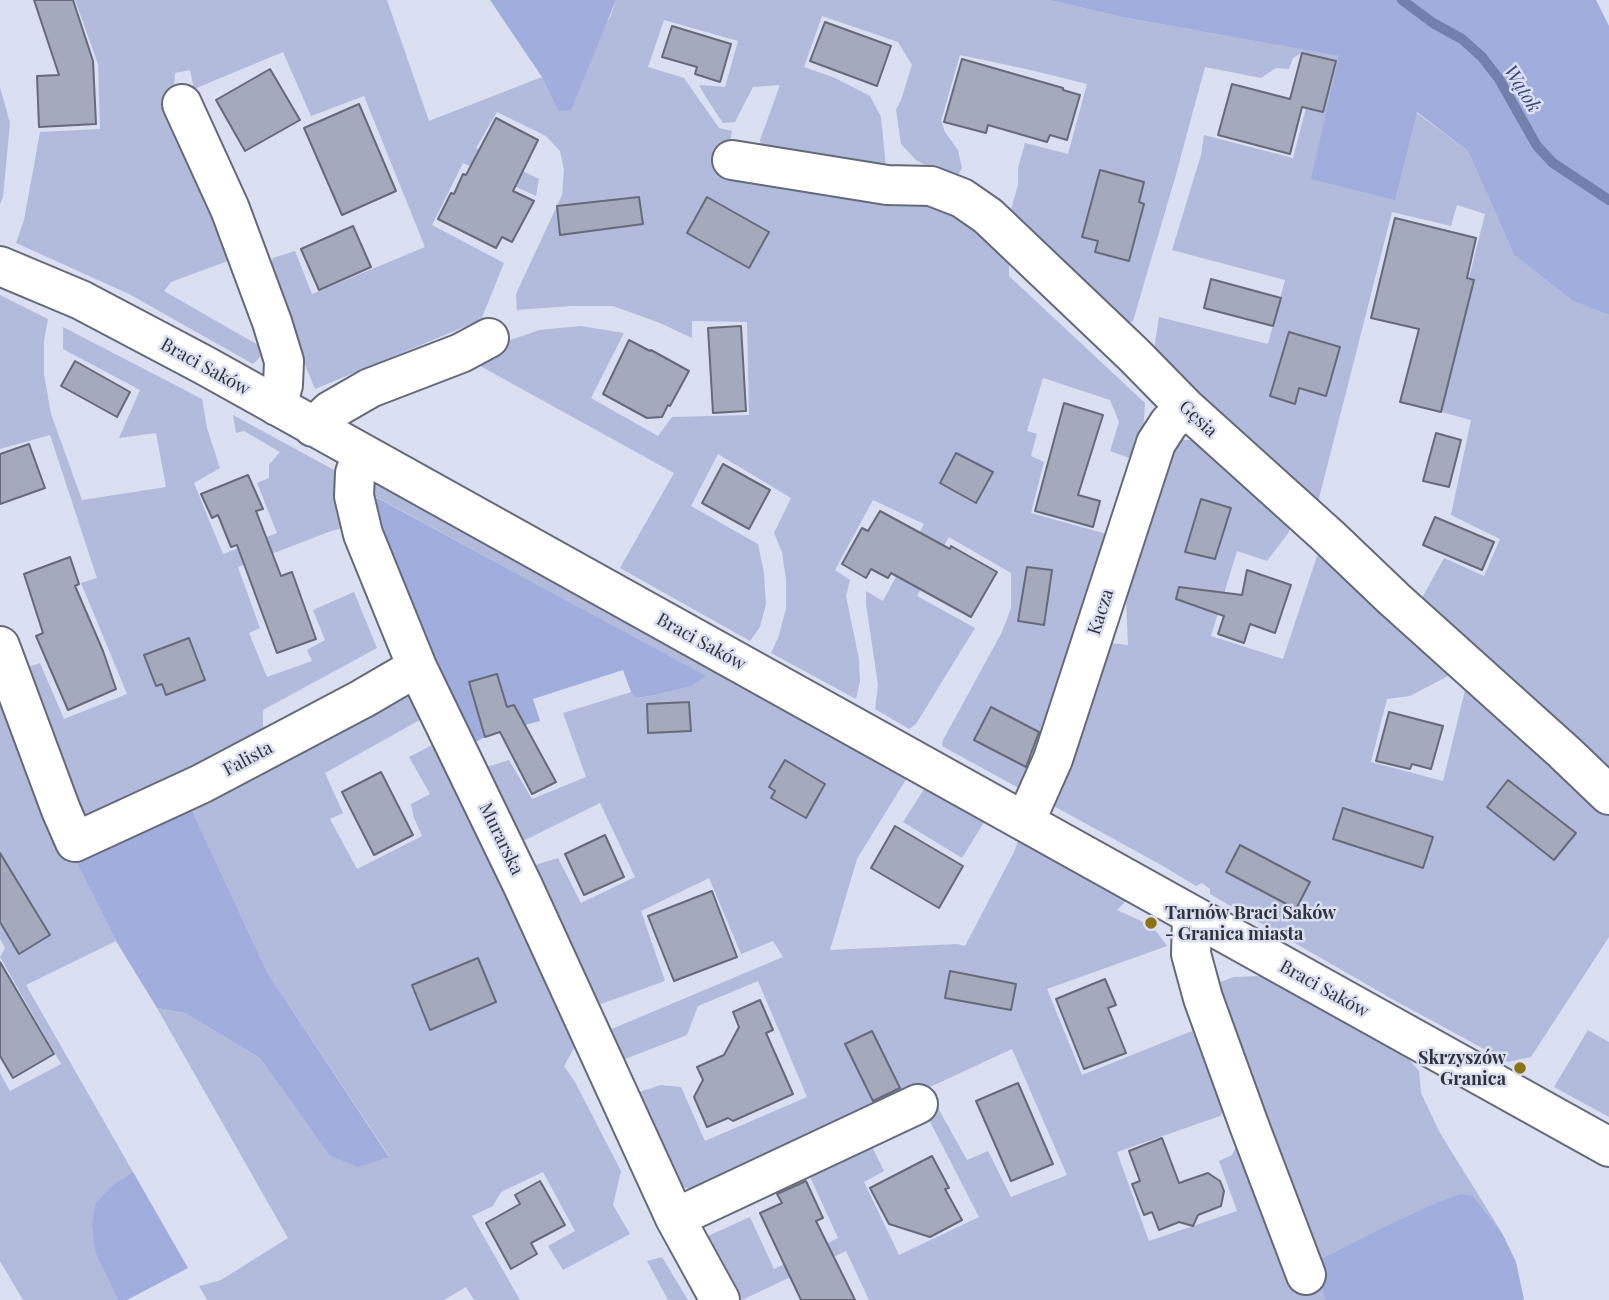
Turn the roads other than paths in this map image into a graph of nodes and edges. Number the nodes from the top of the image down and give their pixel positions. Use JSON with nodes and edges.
{"nodes":[{"id":1,"x":182,"y":104,"type":"dead end"},
{"id":2,"x":732,"y":160,"type":"dead end"},
{"id":3,"x":0,"y":266,"type":"edge"},
{"id":4,"x":489,"y":338,"type":"dead end"},
{"id":5,"x":277,"y":406,"type":"junction"},
{"id":6,"x":1185,"y":407,"type":"junction"},
{"id":7,"x":313,"y":427,"type":"junction"},
{"id":8,"x":362,"y":454,"type":"junction"},
{"id":9,"x":0,"y":646,"type":"edge"},
{"id":10,"x":417,"y":667,"type":"junction"},
{"id":11,"x":1609,"y":796,"type":"edge"},
{"id":12,"x":1025,"y":822,"type":"junction"},
{"id":13,"x":1192,"y":916,"type":"junction"},
{"id":14,"x":918,"y":1104,"type":"dead end"},
{"id":15,"x":1609,"y":1147,"type":"edge"},
{"id":16,"x":675,"y":1218,"type":"junction"},
{"id":17,"x":1306,"y":1275,"type":"dead end"},
{"id":18,"x":720,"y":1300,"type":"edge"}],
"edges":[{"from":1,"to":5,"type":"street"},
{"from":2,"to":6,"type":"street","name":"Gęsia"},
{"from":3,"to":5,"type":"street","name":"Braci Saków"},
{"from":4,"to":7,"type":"street"},
{"from":5,"to":7,"type":"street","name":"Braci Saków"},
{"from":6,"to":11,"type":"street","name":"Gęsia"},
{"from":6,"to":12,"type":"street","name":"Kacza"},
{"from":7,"to":8,"type":"street","name":"Braci Saków"},
{"from":8,"to":10,"type":"street","name":"Murarska"},
{"from":8,"to":12,"type":"street","name":"Braci Saków"},
{"from":9,"to":10,"type":"street","name":"Falista"},
{"from":10,"to":16,"type":"street","name":"Murarska"},
{"from":12,"to":13,"type":"street","name":"Braci Saków"},
{"from":13,"to":15,"type":"street","name":"Braci Saków"},
{"from":13,"to":17,"type":"street"},
{"from":14,"to":16,"type":"street"},
{"from":16,"to":18,"type":"street","name":"Murarska"}]}
